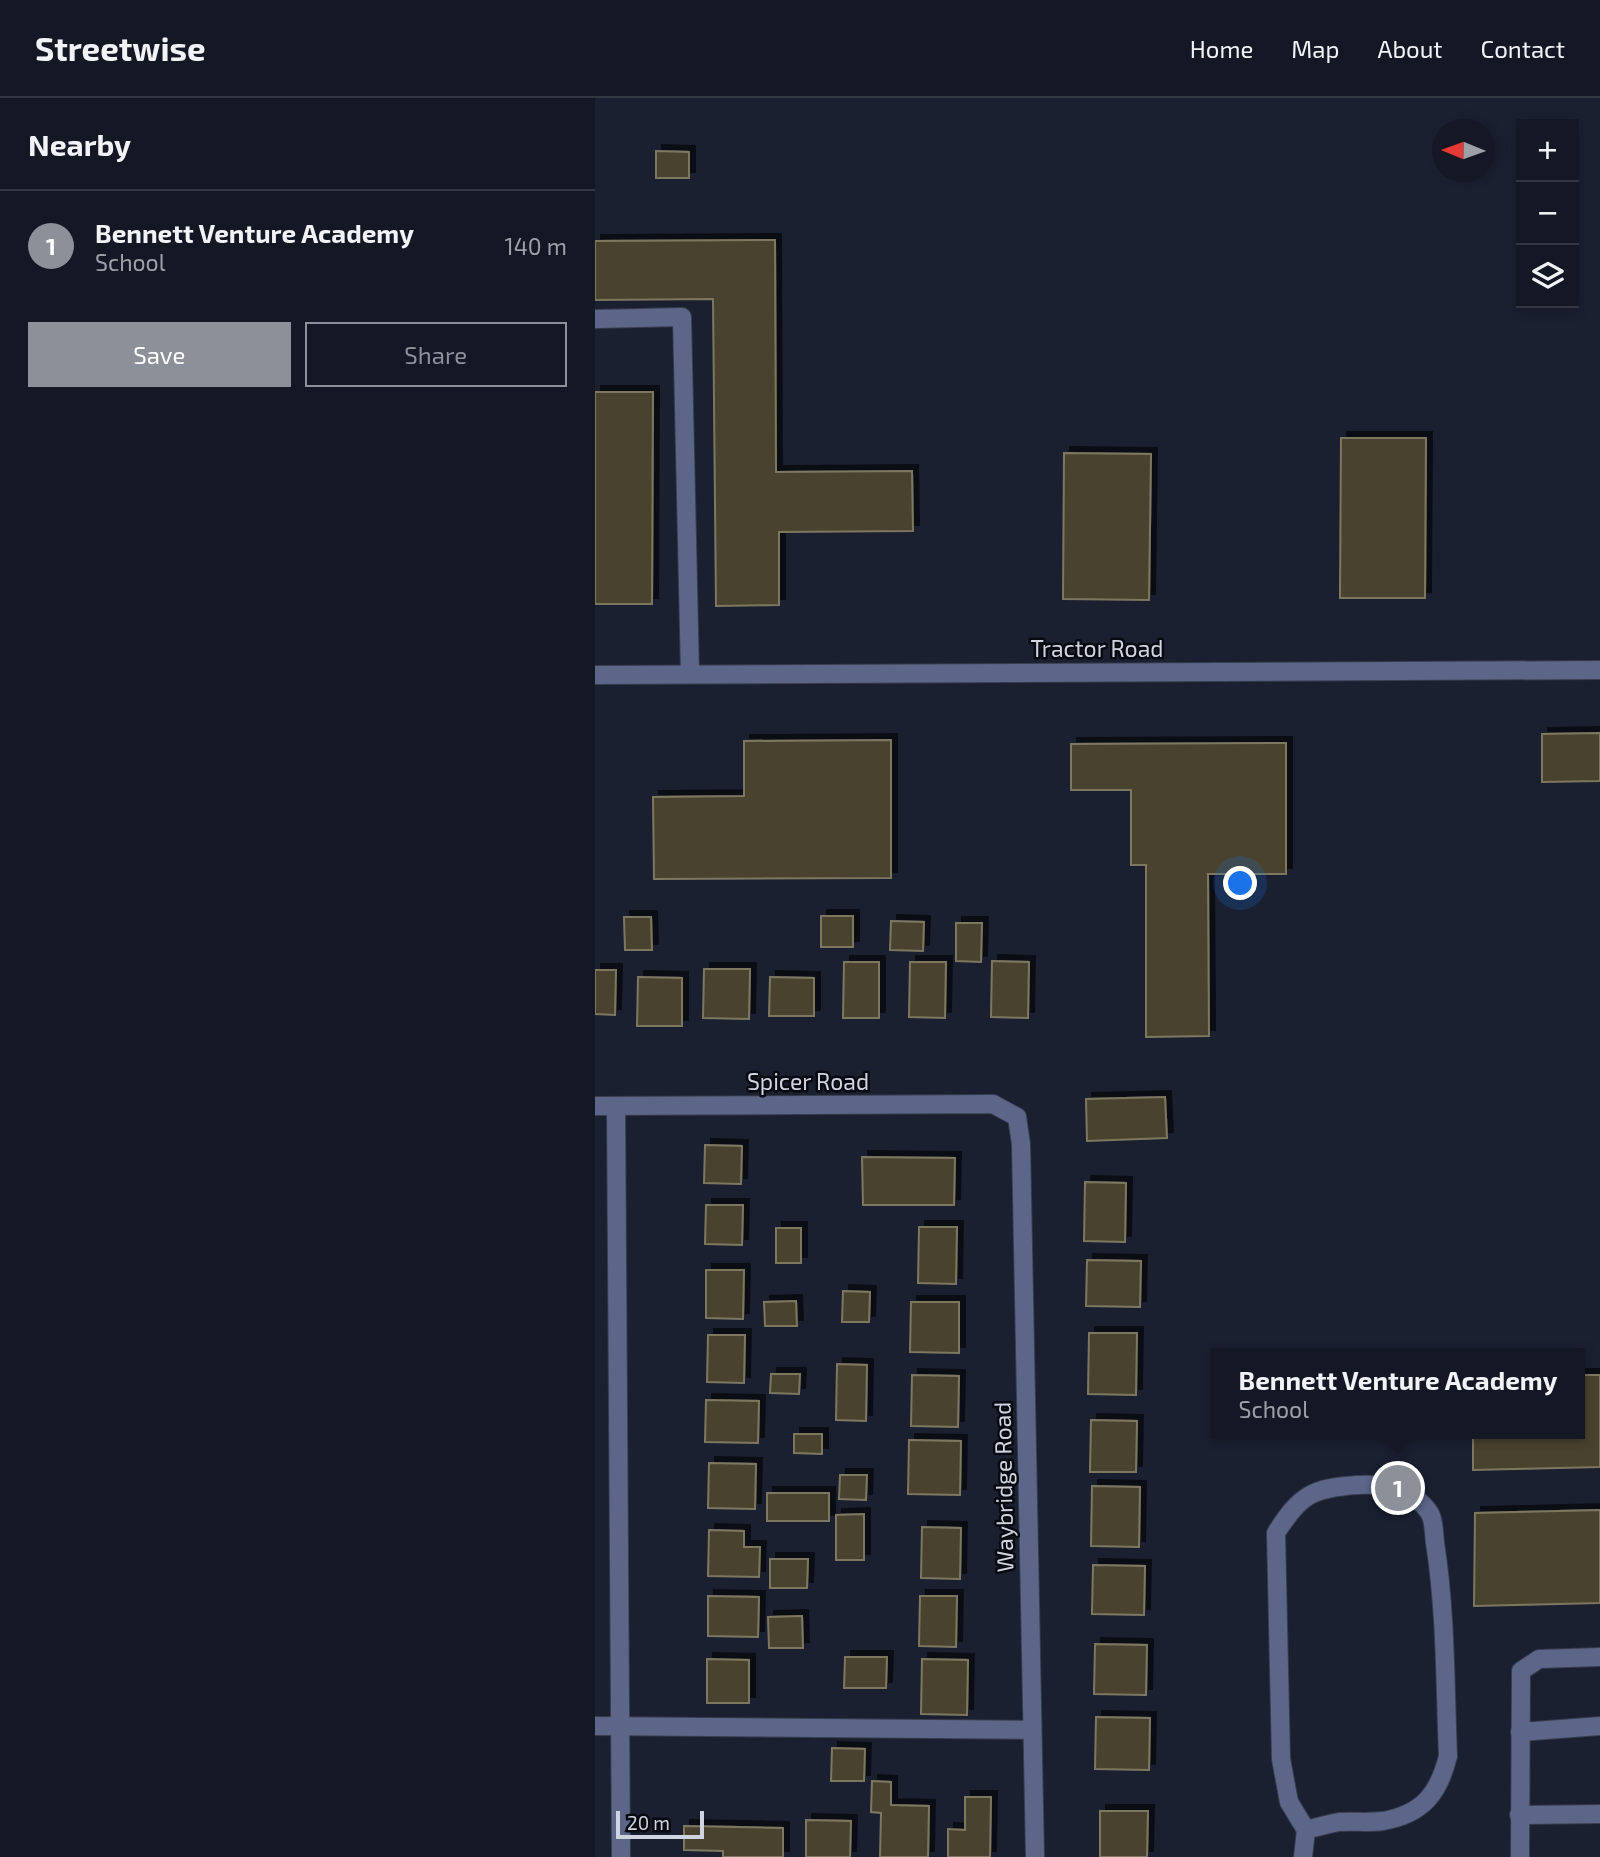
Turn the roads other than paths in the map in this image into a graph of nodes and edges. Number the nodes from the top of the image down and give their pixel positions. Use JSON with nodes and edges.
{"nodes":[{"id":1,"x":595,"y":319,"type":"edge"},
{"id":2,"x":1600,"y":670,"type":"edge"},
{"id":3,"x":595,"y":674,"type":"edge"},
{"id":4,"x":690,"y":674,"type":"junction"},
{"id":5,"x":595,"y":1106,"type":"edge"},
{"id":6,"x":616,"y":1106,"type":"junction"},
{"id":7,"x":1017,"y":1117,"type":"joint"},
{"id":8,"x":1600,"y":1657,"type":"edge"},
{"id":9,"x":595,"y":1726,"type":"edge"},
{"id":10,"x":620,"y":1726,"type":"junction"},
{"id":11,"x":1600,"y":1726,"type":"edge"},
{"id":12,"x":1032,"y":1730,"type":"junction"},
{"id":13,"x":1520,"y":1732,"type":"junction"},
{"id":14,"x":1600,"y":1814,"type":"edge"},
{"id":15,"x":1519,"y":1815,"type":"junction"},
{"id":16,"x":1306,"y":1830,"type":"junction"},
{"id":17,"x":621,"y":1857,"type":"edge"},
{"id":18,"x":1034,"y":1857,"type":"edge"},
{"id":19,"x":1303,"y":1857,"type":"edge"},
{"id":20,"x":1520,"y":1857,"type":"edge"}],
"edges":[{"from":1,"to":4,"type":"street"},
{"from":2,"to":4,"type":"street","name":"Tractor Road"},
{"from":3,"to":4,"type":"street","name":"Tractor Road"},
{"from":5,"to":6,"type":"street","name":"Spicer Road"},
{"from":6,"to":7,"type":"street","name":"Spicer Road"},
{"from":6,"to":10,"type":"street"},
{"from":7,"to":12,"type":"street","name":"Waybridge Road"},
{"from":8,"to":13,"type":"street"},
{"from":9,"to":10,"type":"street"},
{"from":10,"to":12,"type":"street"},
{"from":10,"to":17,"type":"street"},
{"from":11,"to":13,"type":"street"},
{"from":12,"to":18,"type":"street","name":"Waybridge Road"},
{"from":13,"to":15,"type":"street"},
{"from":14,"to":15,"type":"street"},
{"from":15,"to":20,"type":"street"},
{"from":16,"to":16,"type":"street"},
{"from":16,"to":19,"type":"street"}]}
